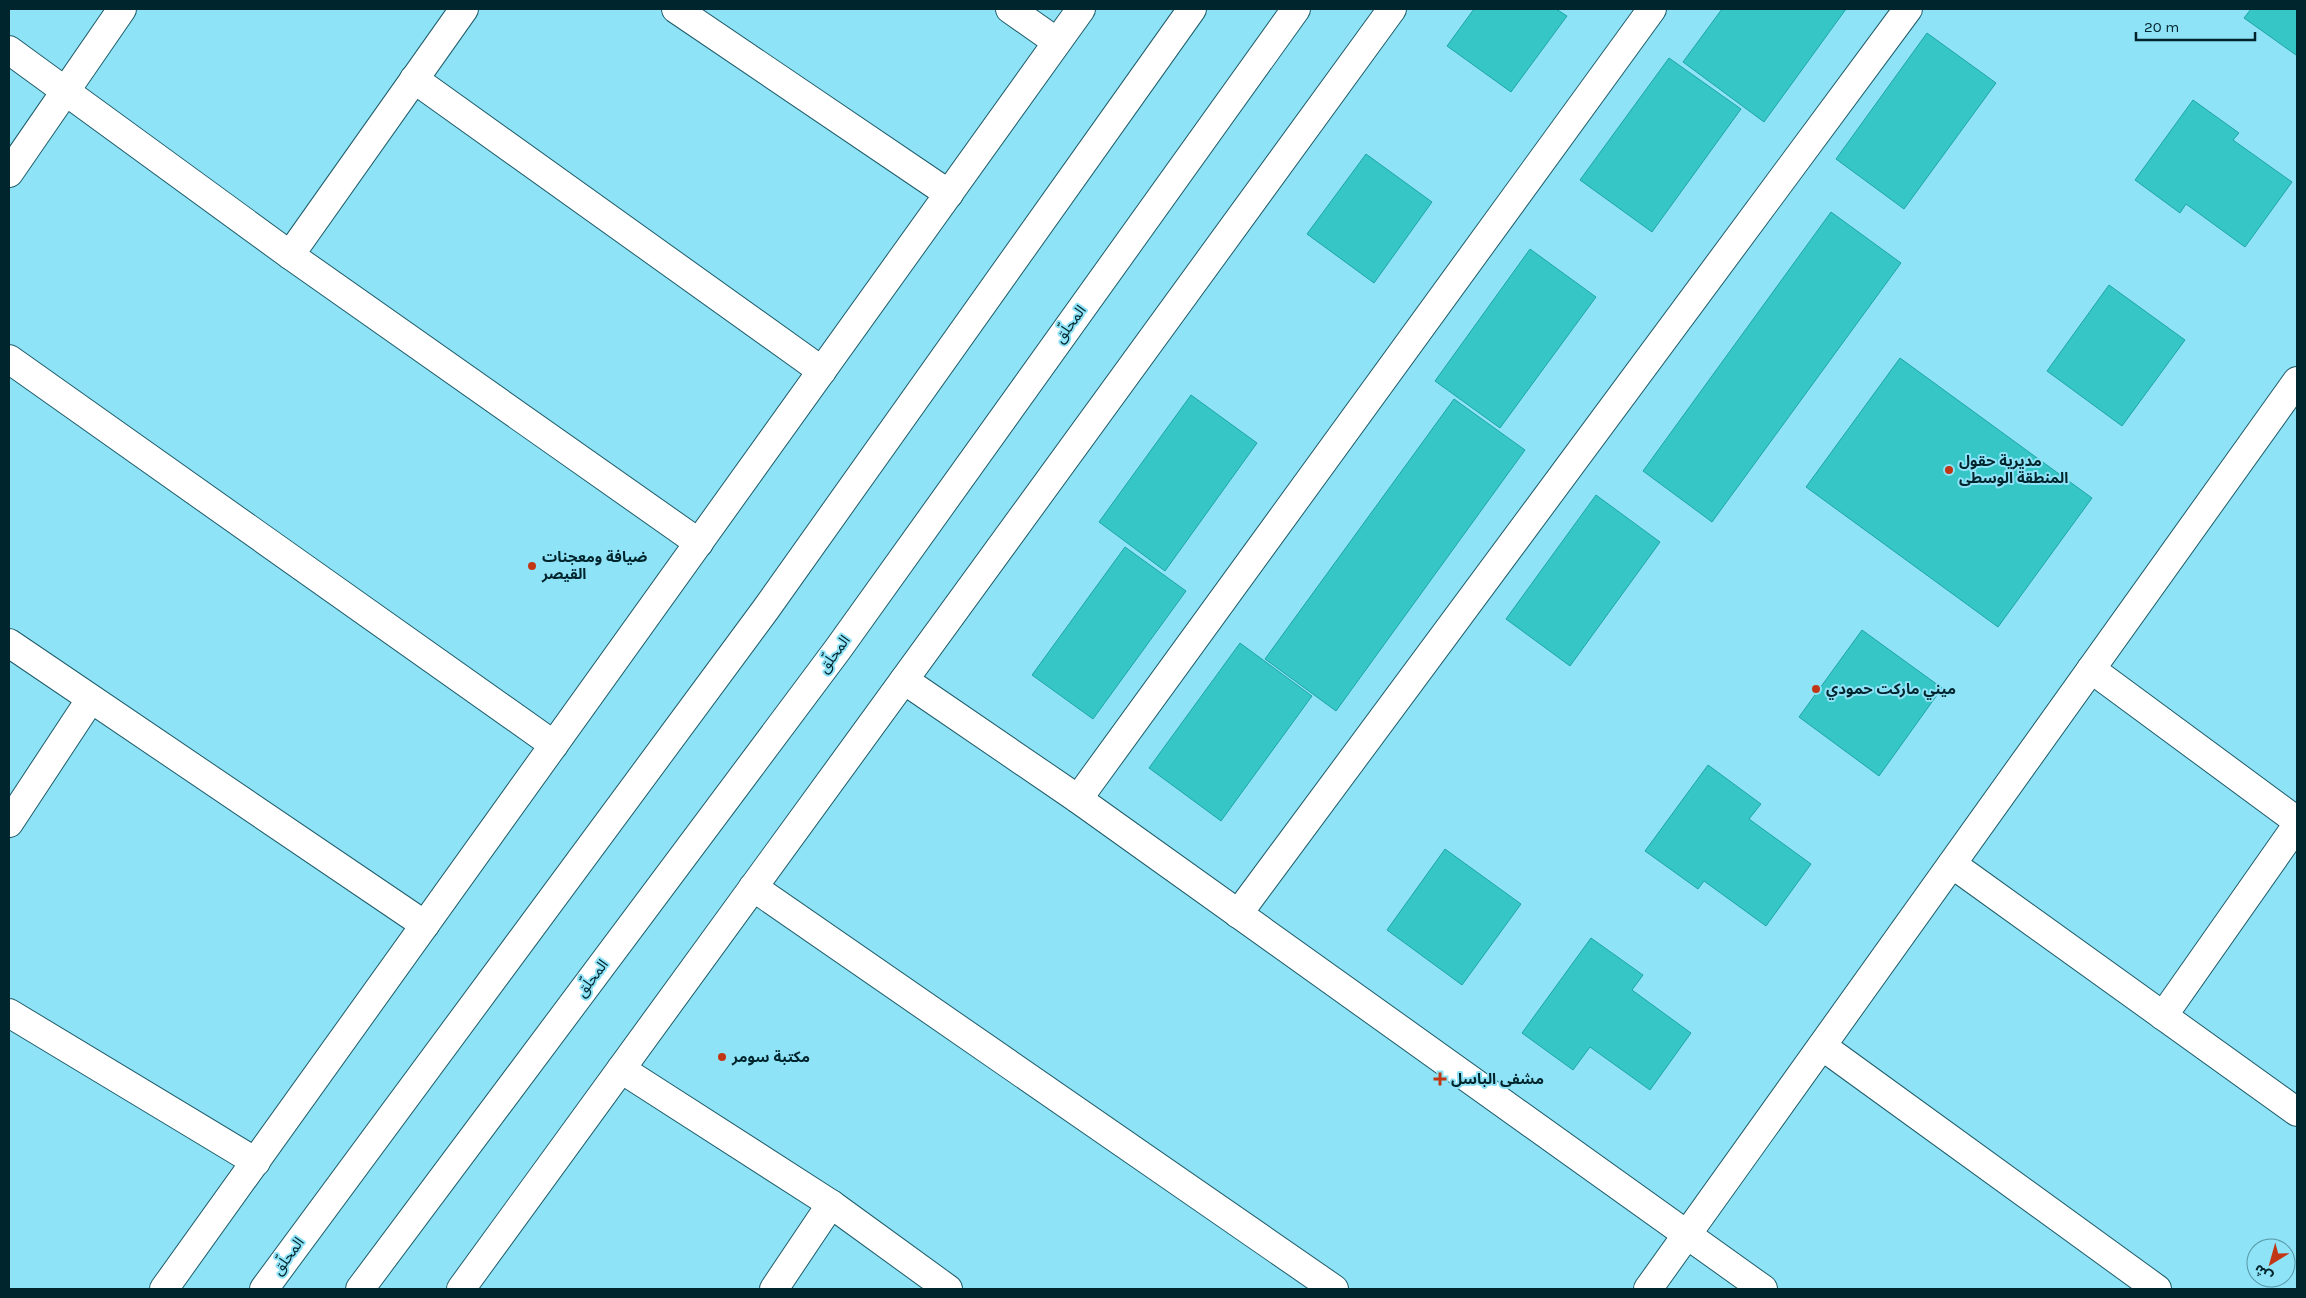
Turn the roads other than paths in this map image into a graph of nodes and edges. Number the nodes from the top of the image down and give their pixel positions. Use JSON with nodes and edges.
{"nodes":[{"id":1,"x":122,"y":9,"type":"edge"},
{"id":2,"x":464,"y":9,"type":"edge"},
{"id":3,"x":676,"y":9,"type":"edge"},
{"id":4,"x":1010,"y":9,"type":"edge"},
{"id":5,"x":1081,"y":9,"type":"edge"},
{"id":6,"x":1192,"y":9,"type":"edge"},
{"id":7,"x":1296,"y":9,"type":"edge"},
{"id":8,"x":1392,"y":9,"type":"edge"},
{"id":9,"x":1652,"y":9,"type":"edge"},
{"id":10,"x":1908,"y":9,"type":"edge"},
{"id":11,"x":1057,"y":42,"type":"junction"},
{"id":12,"x":9,"y":50,"type":"edge"},
{"id":13,"x":414,"y":79,"type":"junction"},
{"id":14,"x":64,"y":92,"type":"junction"},
{"id":15,"x":9,"y":173,"type":"edge"},
{"id":16,"x":949,"y":194,"type":"junction"},
{"id":17,"x":290,"y":255,"type":"junction"},
{"id":18,"x":9,"y":359,"type":"edge"},
{"id":19,"x":822,"y":371,"type":"junction"},
{"id":20,"x":2295,"y":388,"type":"edge"},
{"id":21,"x":699,"y":543,"type":"junction"},
{"id":22,"x":9,"y":643,"type":"edge"},
{"id":23,"x":2091,"y":669,"type":"junction"},
{"id":24,"x":904,"y":680,"type":"junction"},
{"id":25,"x":90,"y":700,"type":"junction"},
{"id":26,"x":554,"y":745,"type":"junction"},
{"id":27,"x":1078,"y":799,"type":"junction"},
{"id":28,"x":2297,"y":821,"type":"edge"},
{"id":29,"x":9,"y":823,"type":"edge"},
{"id":30,"x":2297,"y":825,"type":"edge"},
{"id":31,"x":1952,"y":864,"type":"junction"},
{"id":32,"x":753,"y":886,"type":"junction"},
{"id":33,"x":1238,"y":914,"type":"junction"},
{"id":34,"x":425,"y":925,"type":"junction"},
{"id":35,"x":9,"y":1012,"type":"edge"},
{"id":36,"x":2163,"y":1016,"type":"junction"},
{"id":37,"x":1822,"y":1046,"type":"junction"},
{"id":38,"x":621,"y":1068,"type":"junction"},
{"id":39,"x":2297,"y":1112,"type":"edge"},
{"id":40,"x":256,"y":1162,"type":"junction"},
{"id":41,"x":831,"y":1204,"type":"junction"},
{"id":42,"x":1687,"y":1235,"type":"junction"},
{"id":43,"x":467,"y":1287,"type":"edge"},
{"id":44,"x":164,"y":1289,"type":"edge"},
{"id":45,"x":264,"y":1289,"type":"edge"},
{"id":46,"x":360,"y":1289,"type":"edge"},
{"id":47,"x":774,"y":1289,"type":"edge"},
{"id":48,"x":948,"y":1289,"type":"edge"},
{"id":49,"x":1334,"y":1289,"type":"edge"},
{"id":50,"x":1648,"y":1289,"type":"edge"},
{"id":51,"x":1763,"y":1289,"type":"edge"},
{"id":52,"x":2157,"y":1289,"type":"edge"}],
"edges":[{"from":1,"to":14,"type":"main road"},
{"from":2,"to":13,"type":"main road"},
{"from":3,"to":16,"type":"main road"},
{"from":4,"to":11,"type":"main road"},
{"from":5,"to":11,"type":"main road"},
{"from":6,"to":45,"type":"main road","name":"المحلّق"},
{"from":7,"to":46,"type":"main road","name":"المحلّق"},
{"from":8,"to":24,"type":"main road"},
{"from":9,"to":27,"type":"main road"},
{"from":10,"to":33,"type":"main road"},
{"from":11,"to":16,"type":"main road"},
{"from":12,"to":14,"type":"main road"},
{"from":13,"to":17,"type":"main road"},
{"from":13,"to":19,"type":"main road"},
{"from":14,"to":15,"type":"main road"},
{"from":14,"to":17,"type":"main road"},
{"from":16,"to":19,"type":"main road"},
{"from":17,"to":21,"type":"main road"},
{"from":18,"to":26,"type":"main road"},
{"from":19,"to":21,"type":"main road"},
{"from":20,"to":23,"type":"main road"},
{"from":21,"to":26,"type":"main road"},
{"from":22,"to":25,"type":"main road"},
{"from":23,"to":28,"type":"main road"},
{"from":23,"to":31,"type":"main road"},
{"from":24,"to":27,"type":"main road"},
{"from":24,"to":32,"type":"main road"},
{"from":25,"to":29,"type":"main road"},
{"from":25,"to":34,"type":"main road"},
{"from":26,"to":34,"type":"main road"},
{"from":27,"to":33,"type":"main road"},
{"from":30,"to":36,"type":"main road"},
{"from":31,"to":36,"type":"main road"},
{"from":31,"to":37,"type":"main road"},
{"from":32,"to":38,"type":"main road"},
{"from":32,"to":49,"type":"main road"},
{"from":33,"to":42,"type":"main road"},
{"from":34,"to":40,"type":"main road"},
{"from":35,"to":40,"type":"main road"},
{"from":36,"to":39,"type":"main road"},
{"from":37,"to":42,"type":"main road"},
{"from":37,"to":52,"type":"main road"},
{"from":38,"to":41,"type":"main road"},
{"from":38,"to":43,"type":"main road"},
{"from":40,"to":44,"type":"main road"},
{"from":41,"to":47,"type":"main road"},
{"from":41,"to":48,"type":"main road"},
{"from":42,"to":50,"type":"main road"},
{"from":42,"to":51,"type":"main road"}]}
